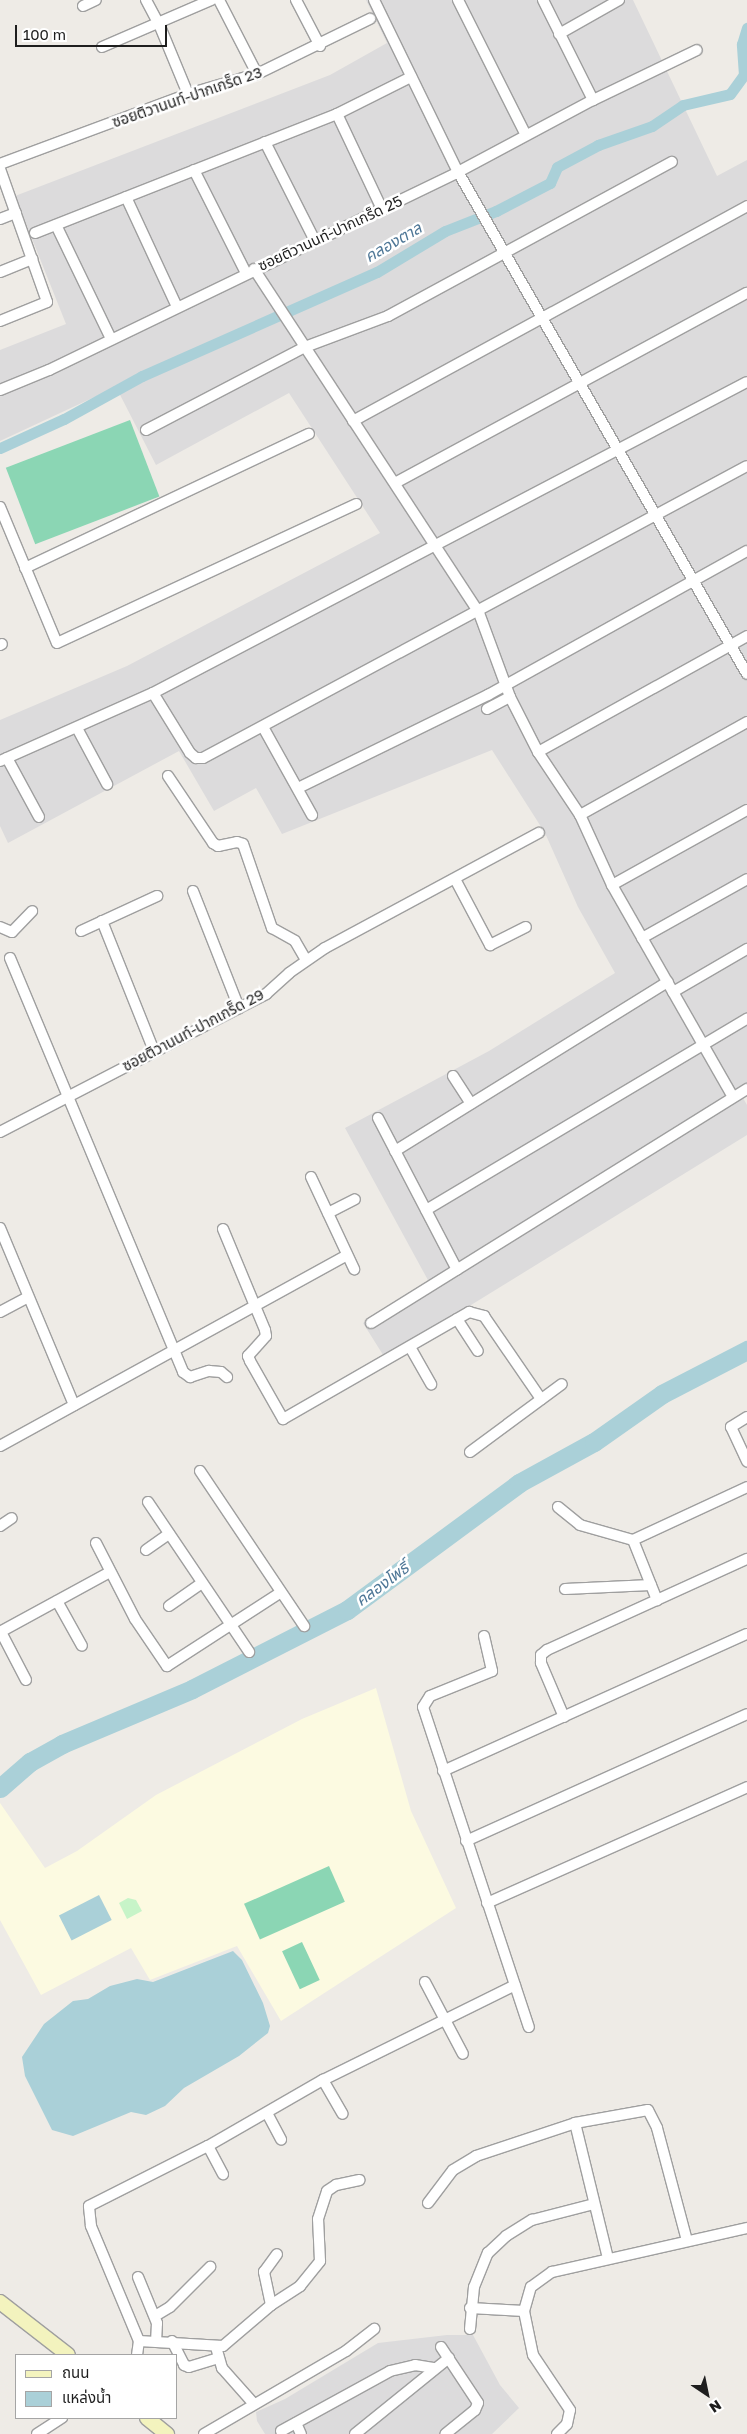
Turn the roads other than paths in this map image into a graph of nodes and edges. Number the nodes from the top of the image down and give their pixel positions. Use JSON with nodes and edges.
{"nodes":[{"id":1,"x":96,"y":0,"type":"edge"},
{"id":2,"x":146,"y":0,"type":"edge"},
{"id":3,"x":211,"y":0,"type":"edge"},
{"id":4,"x":219,"y":0,"type":"edge"},
{"id":5,"x":296,"y":0,"type":"edge"},
{"id":6,"x":374,"y":0,"type":"edge"},
{"id":7,"x":458,"y":0,"type":"edge"},
{"id":8,"x":543,"y":0,"type":"edge"},
{"id":9,"x":619,"y":0,"type":"edge"},
{"id":10,"x":83,"y":6,"type":"dead end"},
{"id":11,"x":370,"y":19,"type":"dead end"},
{"id":12,"x":160,"y":24,"type":"junction"},
{"id":13,"x":559,"y":34,"type":"junction"},
{"id":14,"x":320,"y":46,"type":"junction"},
{"id":15,"x":102,"y":47,"type":"dead end"},
{"id":16,"x":697,"y":50,"type":"dead end"},
{"id":17,"x":257,"y":74,"type":"junction"},
{"id":18,"x":411,"y":76,"type":"junction"},
{"id":19,"x":188,"y":94,"type":"junction"},
{"id":20,"x":593,"y":100,"type":"junction"},
{"id":21,"x":337,"y":114,"type":"junction"},
{"id":22,"x":526,"y":135,"type":"junction"},
{"id":23,"x":264,"y":142,"type":"junction"},
{"id":24,"x":672,"y":162,"type":"dead end"},
{"id":25,"x":0,"y":164,"type":"edge"},
{"id":26,"x":0,"y":169,"type":"edge"},
{"id":27,"x":194,"y":170,"type":"junction"},
{"id":28,"x":458,"y":172,"type":"junction"},
{"id":29,"x":126,"y":197,"type":"junction"},
{"id":30,"x":382,"y":209,"type":"junction"},
{"id":31,"x":746,"y":210,"type":"edge"},
{"id":32,"x":16,"y":213,"type":"junction"},
{"id":33,"x":0,"y":220,"type":"edge"},
{"id":34,"x":56,"y":225,"type":"junction"},
{"id":35,"x":35,"y":233,"type":"dead end"},
{"id":36,"x":315,"y":241,"type":"junction"},
{"id":37,"x":505,"y":253,"type":"junction"},
{"id":38,"x":32,"y":259,"type":"junction"},
{"id":39,"x":250,"y":271,"type":"junction"},
{"id":40,"x":0,"y":272,"type":"edge"},
{"id":41,"x":747,"y":293,"type":"edge"},
{"id":42,"x":178,"y":307,"type":"junction"},
{"id":43,"x":543,"y":318,"type":"junction"},
{"id":44,"x":0,"y":322,"type":"edge"},
{"id":45,"x":111,"y":339,"type":"junction"},
{"id":46,"x":304,"y":348,"type":"junction"},
{"id":47,"x":580,"y":381,"type":"junction"},
{"id":48,"x":747,"y":382,"type":"edge"},
{"id":49,"x":0,"y":390,"type":"edge"},
{"id":50,"x":353,"y":420,"type":"junction"},
{"id":51,"x":146,"y":430,"type":"dead end"},
{"id":52,"x":309,"y":434,"type":"dead end"},
{"id":53,"x":620,"y":450,"type":"junction"},
{"id":54,"x":747,"y":466,"type":"edge"},
{"id":55,"x":395,"y":483,"type":"junction"},
{"id":56,"x":356,"y":504,"type":"dead end"},
{"id":57,"x":0,"y":507,"type":"edge"},
{"id":58,"x":656,"y":514,"type":"junction"},
{"id":59,"x":438,"y":547,"type":"junction"},
{"id":60,"x":747,"y":551,"type":"edge"},
{"id":61,"x":25,"y":568,"type":"junction"},
{"id":62,"x":694,"y":580,"type":"junction"},
{"id":63,"x":479,"y":613,"type":"junction"},
{"id":64,"x":747,"y":636,"type":"edge"},
{"id":65,"x":730,"y":645,"type":"junction"},
{"id":66,"x":747,"y":674,"type":"edge"},
{"id":67,"x":505,"y":686,"type":"junction"},
{"id":68,"x":154,"y":693,"type":"junction"},
{"id":69,"x":510,"y":697,"type":"junction"},
{"id":70,"x":487,"y":709,"type":"dead end"},
{"id":71,"x":747,"y":722,"type":"edge"},
{"id":72,"x":263,"y":727,"type":"junction"},
{"id":73,"x":76,"y":728,"type":"junction"},
{"id":74,"x":538,"y":752,"type":"junction"},
{"id":75,"x":4,"y":760,"type":"edge"},
{"id":76,"x":168,"y":776,"type":"dead end"},
{"id":77,"x":107,"y":784,"type":"dead end"},
{"id":78,"x":298,"y":788,"type":"junction"},
{"id":79,"x":747,"y":810,"type":"edge"},
{"id":80,"x":312,"y":815,"type":"dead end"},
{"id":81,"x":580,"y":815,"type":"junction"},
{"id":82,"x":40,"y":818,"type":"dead end"},
{"id":83,"x":539,"y":833,"type":"dead end"},
{"id":84,"x":455,"y":879,"type":"junction"},
{"id":85,"x":747,"y":879,"type":"edge"},
{"id":86,"x":612,"y":885,"type":"junction"},
{"id":87,"x":193,"y":891,"type":"dead end"},
{"id":88,"x":157,"y":896,"type":"dead end"},
{"id":89,"x":32,"y":911,"type":"dead end"},
{"id":90,"x":102,"y":921,"type":"junction"},
{"id":91,"x":0,"y":927,"type":"edge"},
{"id":92,"x":526,"y":927,"type":"dead end"},
{"id":93,"x":81,"y":931,"type":"dead end"},
{"id":94,"x":642,"y":938,"type":"junction"},
{"id":95,"x":747,"y":949,"type":"edge"},
{"id":96,"x":10,"y":958,"type":"dead end"},
{"id":97,"x":306,"y":960,"type":"junction"},
{"id":98,"x":668,"y":982,"type":"junction"},
{"id":99,"x":673,"y":992,"type":"junction"},
{"id":100,"x":239,"y":1008,"type":"junction"},
{"id":101,"x":747,"y":1019,"type":"edge"},
{"id":102,"x":702,"y":1044,"type":"junction"},
{"id":103,"x":154,"y":1051,"type":"junction"},
{"id":104,"x":453,"y":1076,"type":"dead end"},
{"id":105,"x":747,"y":1089,"type":"edge"},
{"id":106,"x":67,"y":1095,"type":"junction"},
{"id":107,"x":733,"y":1097,"type":"junction"},
{"id":108,"x":471,"y":1104,"type":"junction"},
{"id":109,"x":378,"y":1118,"type":"dead end"},
{"id":110,"x":0,"y":1132,"type":"edge"},
{"id":111,"x":395,"y":1151,"type":"junction"},
{"id":112,"x":311,"y":1178,"type":"dead end"},
{"id":113,"x":355,"y":1198,"type":"dead end"},
{"id":114,"x":426,"y":1210,"type":"junction"},
{"id":115,"x":328,"y":1213,"type":"junction"},
{"id":116,"x":0,"y":1228,"type":"edge"},
{"id":117,"x":223,"y":1229,"type":"dead end"},
{"id":118,"x":347,"y":1255,"type":"junction"},
{"id":119,"x":354,"y":1269,"type":"dead end"},
{"id":120,"x":457,"y":1270,"type":"junction"},
{"id":121,"x":28,"y":1297,"type":"junction"},
{"id":122,"x":255,"y":1308,"type":"junction"},
{"id":123,"x":0,"y":1312,"type":"edge"},
{"id":124,"x":457,"y":1319,"type":"junction"},
{"id":125,"x":371,"y":1323,"type":"dead end"},
{"id":126,"x":410,"y":1347,"type":"junction"},
{"id":127,"x":478,"y":1351,"type":"dead end"},
{"id":128,"x":174,"y":1352,"type":"junction"},
{"id":129,"x":227,"y":1377,"type":"dead end"},
{"id":130,"x":432,"y":1384,"type":"dead end"},
{"id":131,"x":562,"y":1384,"type":"dead end"},
{"id":132,"x":541,"y":1400,"type":"junction"},
{"id":133,"x":74,"y":1405,"type":"junction"},
{"id":134,"x":747,"y":1417,"type":"edge"},
{"id":135,"x":0,"y":1446,"type":"edge"},
{"id":136,"x":470,"y":1452,"type":"dead end"},
{"id":137,"x":747,"y":1462,"type":"edge"},
{"id":138,"x":200,"y":1471,"type":"dead end"},
{"id":139,"x":747,"y":1487,"type":"edge"},
{"id":140,"x":148,"y":1502,"type":"dead end"},
{"id":141,"x":558,"y":1507,"type":"dead end"},
{"id":142,"x":12,"y":1518,"type":"dead end"},
{"id":143,"x":0,"y":1526,"type":"edge"},
{"id":144,"x":169,"y":1534,"type":"junction"},
{"id":145,"x":633,"y":1540,"type":"junction"},
{"id":146,"x":96,"y":1543,"type":"dead end"},
{"id":147,"x":146,"y":1550,"type":"dead end"},
{"id":148,"x":747,"y":1558,"type":"edge"},
{"id":149,"x":110,"y":1572,"type":"junction"},
{"id":150,"x":202,"y":1583,"type":"junction"},
{"id":151,"x":651,"y":1585,"type":"junction"},
{"id":152,"x":565,"y":1589,"type":"dead end"},
{"id":153,"x":280,"y":1593,"type":"junction"},
{"id":154,"x":657,"y":1600,"type":"junction"},
{"id":155,"x":57,"y":1601,"type":"junction"},
{"id":156,"x":169,"y":1606,"type":"dead end"},
{"id":157,"x":230,"y":1625,"type":"junction"},
{"id":158,"x":304,"y":1626,"type":"dead end"},
{"id":159,"x":0,"y":1632,"type":"edge"},
{"id":160,"x":747,"y":1634,"type":"edge"},
{"id":161,"x":484,"y":1636,"type":"dead end"},
{"id":162,"x":82,"y":1646,"type":"dead end"},
{"id":163,"x":249,"y":1652,"type":"dead end"},
{"id":164,"x":26,"y":1680,"type":"dead end"},
{"id":165,"x":747,"y":1714,"type":"edge"},
{"id":166,"x":564,"y":1717,"type":"junction"},
{"id":167,"x":442,"y":1771,"type":"junction"},
{"id":168,"x":747,"y":1787,"type":"edge"},
{"id":169,"x":466,"y":1841,"type":"junction"},
{"id":170,"x":487,"y":1903,"type":"junction"},
{"id":171,"x":424,"y":1982,"type":"dead end"},
{"id":172,"x":516,"y":1985,"type":"junction"},
{"id":173,"x":444,"y":2018,"type":"junction"},
{"id":174,"x":529,"y":2027,"type":"dead end"},
{"id":175,"x":463,"y":2054,"type":"dead end"},
{"id":176,"x":323,"y":2080,"type":"junction"},
{"id":177,"x":267,"y":2113,"type":"junction"},
{"id":178,"x":343,"y":2114,"type":"dead end"},
{"id":179,"x":575,"y":2123,"type":"junction"},
{"id":180,"x":281,"y":2139,"type":"dead end"},
{"id":181,"x":208,"y":2146,"type":"junction"},
{"id":182,"x":223,"y":2174,"type":"dead end"},
{"id":183,"x":359,"y":2180,"type":"dead end"},
{"id":184,"x":428,"y":2203,"type":"dead end"},
{"id":185,"x":594,"y":2204,"type":"junction"},
{"id":186,"x":747,"y":2228,"type":"edge"},
{"id":187,"x":687,"y":2240,"type":"junction"},
{"id":188,"x":277,"y":2254,"type":"dead end"},
{"id":189,"x":608,"y":2258,"type":"junction"},
{"id":190,"x":210,"y":2267,"type":"dead end"},
{"id":191,"x":138,"y":2277,"type":"dead end"},
{"id":192,"x":0,"y":2302,"type":"edge"},
{"id":193,"x":271,"y":2305,"type":"junction"},
{"id":194,"x":470,"y":2308,"type":"junction"},
{"id":195,"x":524,"y":2311,"type":"junction"},
{"id":196,"x":155,"y":2316,"type":"junction"},
{"id":197,"x":374,"y":2329,"type":"dead end"},
{"id":198,"x":470,"y":2329,"type":"dead end"},
{"id":199,"x":156,"y":2340,"type":"junction"},
{"id":200,"x":139,"y":2341,"type":"junction"},
{"id":201,"x":172,"y":2341,"type":"junction"},
{"id":202,"x":216,"y":2347,"type":"junction"},
{"id":203,"x":441,"y":2347,"type":"dead end"},
{"id":204,"x":67,"y":2354,"type":"edge"},
{"id":205,"x":137,"y":2354,"type":"edge"},
{"id":206,"x":218,"y":2358,"type":"junction"},
{"id":207,"x":448,"y":2358,"type":"junction"},
{"id":208,"x":435,"y":2368,"type":"junction"},
{"id":209,"x":254,"y":2404,"type":"junction"},
{"id":210,"x":60,"y":2419,"type":"edge"},
{"id":211,"x":148,"y":2419,"type":"edge"},
{"id":212,"x":296,"y":2423,"type":"junction"},
{"id":213,"x":281,"y":2431,"type":"dead end"},
{"id":214,"x":37,"y":2434,"type":"edge"},
{"id":215,"x":167,"y":2434,"type":"edge"},
{"id":216,"x":204,"y":2434,"type":"edge"},
{"id":217,"x":301,"y":2434,"type":"edge"},
{"id":218,"x":355,"y":2434,"type":"edge"},
{"id":219,"x":445,"y":2434,"type":"edge"},
{"id":220,"x":557,"y":2434,"type":"edge"}],
"edges":[{"from":1,"to":10,"type":"street"},
{"from":2,"to":12,"type":"street"},
{"from":3,"to":12,"type":"street"},
{"from":4,"to":17,"type":"street"},
{"from":5,"to":14,"type":"street"},
{"from":6,"to":18,"type":"street"},
{"from":7,"to":22,"type":"street"},
{"from":8,"to":13,"type":"street"},
{"from":9,"to":13,"type":"street"},
{"from":11,"to":14,"type":"street","name":"ซอยติวานนท์-ปากเกร็ด 23"},
{"from":12,"to":15,"type":"street"},
{"from":12,"to":19,"type":"street"},
{"from":13,"to":20,"type":"street"},
{"from":14,"to":17,"type":"street","name":"ซอยติวานนท์-ปากเกร็ด 23"},
{"from":16,"to":20,"type":"street","name":"ซอยติวานนท์-ปากเกร็ด 25"},
{"from":17,"to":19,"type":"street","name":"ซอยติวานนท์-ปากเกร็ด 23"},
{"from":18,"to":21,"type":"street"},
{"from":18,"to":28,"type":"street"},
{"from":19,"to":25,"type":"street","name":"ซอยติวานนท์-ปากเกร็ด 23"},
{"from":20,"to":22,"type":"street","name":"ซอยติวานนท์-ปากเกร็ด 25"},
{"from":21,"to":23,"type":"street"},
{"from":21,"to":30,"type":"street"},
{"from":22,"to":28,"type":"street","name":"ซอยติวานนท์-ปากเกร็ด 25"},
{"from":23,"to":27,"type":"street"},
{"from":23,"to":36,"type":"street"},
{"from":24,"to":37,"type":"street"},
{"from":26,"to":32,"type":"street"},
{"from":27,"to":29,"type":"street"},
{"from":27,"to":39,"type":"street"},
{"from":28,"to":30,"type":"street","name":"ซอยติวานนท์-ปากเกร็ด 25"},
{"from":28,"to":37,"type":"street"},
{"from":29,"to":34,"type":"street"},
{"from":29,"to":42,"type":"street"},
{"from":30,"to":36,"type":"street","name":"ซอยติวานนท์-ปากเกร็ด 25"},
{"from":31,"to":43,"type":"street"},
{"from":32,"to":33,"type":"street"},
{"from":32,"to":38,"type":"street"},
{"from":34,"to":35,"type":"street"},
{"from":34,"to":45,"type":"street"},
{"from":36,"to":39,"type":"street","name":"ซอยติวานนท์-ปากเกร็ด 25"},
{"from":37,"to":43,"type":"street"},
{"from":37,"to":46,"type":"street"},
{"from":38,"to":40,"type":"street"},
{"from":38,"to":44,"type":"street"},
{"from":39,"to":42,"type":"street","name":"ซอยติวานนท์-ปากเกร็ด 25"},
{"from":39,"to":46,"type":"street"},
{"from":41,"to":47,"type":"street"},
{"from":42,"to":45,"type":"street","name":"ซอยติวานนท์-ปากเกร็ด 25"},
{"from":43,"to":47,"type":"street"},
{"from":43,"to":50,"type":"street"},
{"from":45,"to":49,"type":"street","name":"ซอยติวานนท์-ปากเกร็ด 25"},
{"from":46,"to":50,"type":"street"},
{"from":46,"to":51,"type":"street"},
{"from":47,"to":53,"type":"street"},
{"from":47,"to":55,"type":"street"},
{"from":48,"to":53,"type":"street"},
{"from":50,"to":55,"type":"street"},
{"from":52,"to":61,"type":"street"},
{"from":53,"to":58,"type":"street"},
{"from":53,"to":59,"type":"street"},
{"from":54,"to":58,"type":"street"},
{"from":55,"to":59,"type":"street"},
{"from":56,"to":61,"type":"street"},
{"from":57,"to":61,"type":"street"},
{"from":58,"to":62,"type":"street"},
{"from":58,"to":63,"type":"street"},
{"from":59,"to":63,"type":"street"},
{"from":59,"to":68,"type":"street"},
{"from":60,"to":62,"type":"street"},
{"from":62,"to":65,"type":"street"},
{"from":62,"to":67,"type":"street"},
{"from":63,"to":67,"type":"street"},
{"from":63,"to":72,"type":"street"},
{"from":64,"to":65,"type":"street"},
{"from":65,"to":66,"type":"street"},
{"from":65,"to":74,"type":"street"},
{"from":67,"to":69,"type":"street"},
{"from":67,"to":78,"type":"street"},
{"from":68,"to":72,"type":"street"},
{"from":68,"to":73,"type":"street"},
{"from":69,"to":70,"type":"street"},
{"from":69,"to":74,"type":"street"},
{"from":71,"to":81,"type":"street"},
{"from":72,"to":78,"type":"street"},
{"from":73,"to":75,"type":"street"},
{"from":73,"to":77,"type":"street"},
{"from":74,"to":81,"type":"street"},
{"from":75,"to":82,"type":"street"},
{"from":76,"to":97,"type":"street"},
{"from":78,"to":80,"type":"street"},
{"from":79,"to":86,"type":"street"},
{"from":81,"to":86,"type":"street"},
{"from":83,"to":84,"type":"street","name":"ซอยติวานนท์-ปากเกร็ด 29"},
{"from":84,"to":92,"type":"street"},
{"from":84,"to":97,"type":"street","name":"ซอยติวานนท์-ปากเกร็ด 29"},
{"from":85,"to":94,"type":"street"},
{"from":86,"to":94,"type":"street"},
{"from":87,"to":100,"type":"street"},
{"from":88,"to":90,"type":"street"},
{"from":89,"to":91,"type":"street"},
{"from":90,"to":93,"type":"street"},
{"from":90,"to":103,"type":"street"},
{"from":94,"to":98,"type":"street"},
{"from":95,"to":99,"type":"street"},
{"from":96,"to":106,"type":"street"},
{"from":97,"to":100,"type":"street","name":"ซอยติวานนท์-ปากเกร็ด 29"},
{"from":98,"to":99,"type":"street"},
{"from":98,"to":108,"type":"street"},
{"from":99,"to":102,"type":"street"},
{"from":100,"to":103,"type":"street","name":"ซอยติวานนท์-ปากเกร็ด 29"},
{"from":101,"to":102,"type":"street"},
{"from":102,"to":107,"type":"street"},
{"from":102,"to":114,"type":"street"},
{"from":103,"to":106,"type":"street","name":"ซอยติวานนท์-ปากเกร็ด 29"},
{"from":104,"to":108,"type":"street"},
{"from":105,"to":107,"type":"street"},
{"from":106,"to":110,"type":"street","name":"ซอยติวานนท์-ปากเกร็ด 29"},
{"from":106,"to":128,"type":"street"},
{"from":107,"to":120,"type":"street"},
{"from":108,"to":111,"type":"street"},
{"from":109,"to":111,"type":"street"},
{"from":111,"to":114,"type":"street"},
{"from":112,"to":115,"type":"street"},
{"from":113,"to":115,"type":"street"},
{"from":114,"to":120,"type":"street"},
{"from":115,"to":118,"type":"street"},
{"from":116,"to":121,"type":"street"},
{"from":117,"to":122,"type":"street"},
{"from":118,"to":119,"type":"street"},
{"from":118,"to":122,"type":"street"},
{"from":120,"to":125,"type":"street"},
{"from":121,"to":123,"type":"street"},
{"from":121,"to":133,"type":"street"},
{"from":122,"to":126,"type":"street"},
{"from":122,"to":128,"type":"street"},
{"from":124,"to":126,"type":"street"},
{"from":124,"to":127,"type":"street"},
{"from":124,"to":132,"type":"street"},
{"from":126,"to":130,"type":"street"},
{"from":128,"to":129,"type":"street"},
{"from":128,"to":133,"type":"street"},
{"from":131,"to":132,"type":"street"},
{"from":132,"to":136,"type":"street"},
{"from":133,"to":135,"type":"street"},
{"from":134,"to":137,"type":"street"},
{"from":138,"to":153,"type":"street"},
{"from":139,"to":145,"type":"street"},
{"from":140,"to":144,"type":"street"},
{"from":141,"to":145,"type":"street"},
{"from":142,"to":143,"type":"street"},
{"from":144,"to":147,"type":"street"},
{"from":144,"to":150,"type":"street"},
{"from":145,"to":151,"type":"street"},
{"from":146,"to":149,"type":"street"},
{"from":148,"to":154,"type":"street"},
{"from":149,"to":155,"type":"street"},
{"from":149,"to":157,"type":"street"},
{"from":150,"to":156,"type":"street"},
{"from":150,"to":157,"type":"street"},
{"from":151,"to":152,"type":"street"},
{"from":151,"to":154,"type":"street"},
{"from":153,"to":157,"type":"street"},
{"from":153,"to":158,"type":"street"},
{"from":154,"to":166,"type":"street"},
{"from":155,"to":159,"type":"street"},
{"from":155,"to":162,"type":"street"},
{"from":157,"to":163,"type":"street"},
{"from":159,"to":164,"type":"street"},
{"from":160,"to":166,"type":"street"},
{"from":161,"to":167,"type":"street"},
{"from":165,"to":169,"type":"street"},
{"from":166,"to":167,"type":"street"},
{"from":167,"to":169,"type":"street"},
{"from":168,"to":170,"type":"street"},
{"from":169,"to":170,"type":"street"},
{"from":170,"to":172,"type":"street"},
{"from":171,"to":173,"type":"street"},
{"from":172,"to":173,"type":"street"},
{"from":172,"to":174,"type":"street"},
{"from":173,"to":175,"type":"street"},
{"from":173,"to":176,"type":"street"},
{"from":176,"to":177,"type":"street"},
{"from":176,"to":178,"type":"street"},
{"from":177,"to":180,"type":"street"},
{"from":177,"to":181,"type":"street"},
{"from":179,"to":184,"type":"street"},
{"from":179,"to":185,"type":"street"},
{"from":179,"to":187,"type":"street"},
{"from":181,"to":182,"type":"street"},
{"from":181,"to":200,"type":"street"},
{"from":183,"to":193,"type":"street"},
{"from":185,"to":189,"type":"street"},
{"from":185,"to":194,"type":"street"},
{"from":186,"to":187,"type":"street"},
{"from":187,"to":189,"type":"street"},
{"from":188,"to":193,"type":"street"},
{"from":189,"to":195,"type":"street"},
{"from":190,"to":196,"type":"street"},
{"from":191,"to":196,"type":"street"},
{"from":192,"to":204,"type":"street"},
{"from":193,"to":202,"type":"street"},
{"from":194,"to":195,"type":"street"},
{"from":194,"to":198,"type":"street"},
{"from":195,"to":220,"type":"street"},
{"from":196,"to":199,"type":"street"},
{"from":197,"to":209,"type":"street"},
{"from":199,"to":200,"type":"street"},
{"from":199,"to":201,"type":"street"},
{"from":200,"to":205,"type":"street"},
{"from":201,"to":202,"type":"street"},
{"from":201,"to":206,"type":"street"},
{"from":202,"to":206,"type":"street"},
{"from":203,"to":207,"type":"street"},
{"from":206,"to":209,"type":"street"},
{"from":207,"to":208,"type":"street"},
{"from":207,"to":219,"type":"street"},
{"from":208,"to":212,"type":"street"},
{"from":208,"to":218,"type":"street"},
{"from":209,"to":216,"type":"street"},
{"from":210,"to":214,"type":"street"},
{"from":211,"to":215,"type":"street"},
{"from":212,"to":213,"type":"street"},
{"from":212,"to":217,"type":"street"}]}
